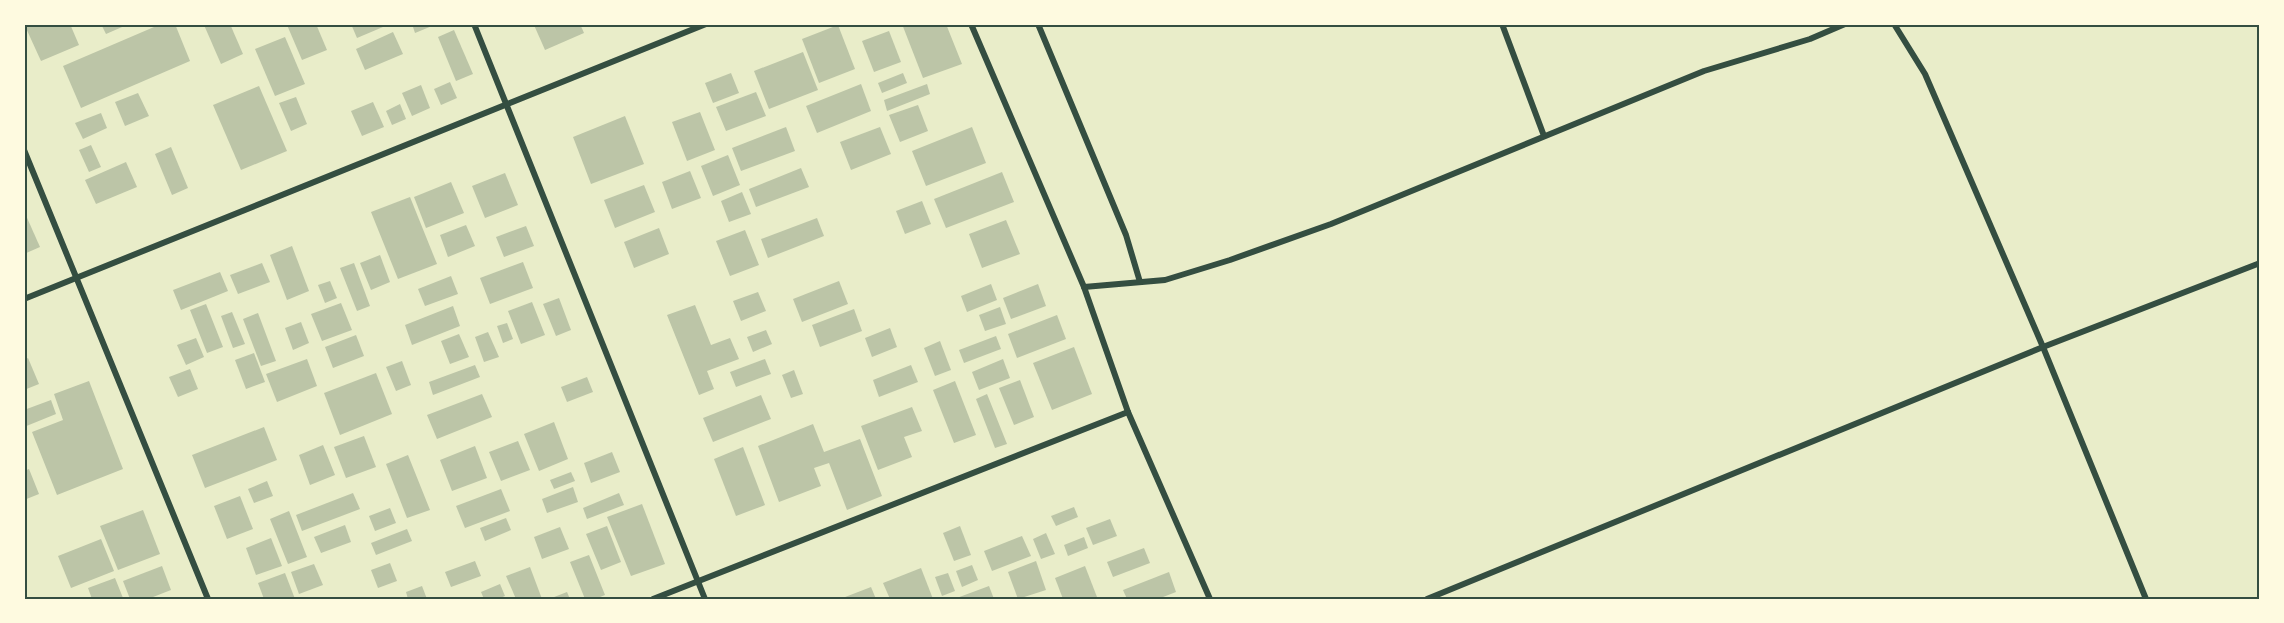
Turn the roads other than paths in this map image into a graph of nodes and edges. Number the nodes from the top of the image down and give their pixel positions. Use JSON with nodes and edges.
{"nodes":[{"id":1,"x":474,"y":24,"type":"edge"},
{"id":2,"x":706,"y":24,"type":"edge"},
{"id":3,"x":971,"y":24,"type":"edge"},
{"id":4,"x":1038,"y":24,"type":"edge"},
{"id":5,"x":1502,"y":24,"type":"edge"},
{"id":6,"x":1845,"y":24,"type":"edge"},
{"id":7,"x":1894,"y":24,"type":"edge"},
{"id":8,"x":507,"y":104,"type":"junction"},
{"id":9,"x":1544,"y":136,"type":"junction"},
{"id":10,"x":24,"y":150,"type":"edge"},
{"id":11,"x":2260,"y":263,"type":"edge"},
{"id":12,"x":77,"y":279,"type":"junction"},
{"id":13,"x":1140,"y":282,"type":"junction"},
{"id":14,"x":1084,"y":287,"type":"junction"},
{"id":15,"x":24,"y":299,"type":"edge"},
{"id":16,"x":2043,"y":347,"type":"junction"},
{"id":17,"x":1128,"y":412,"type":"junction"},
{"id":18,"x":698,"y":580,"type":"junction"},
{"id":19,"x":208,"y":599,"type":"edge"},
{"id":20,"x":653,"y":599,"type":"edge"},
{"id":21,"x":705,"y":599,"type":"edge"},
{"id":22,"x":1210,"y":599,"type":"edge"},
{"id":23,"x":1427,"y":599,"type":"edge"},
{"id":24,"x":2146,"y":599,"type":"edge"}],
"edges":[{"from":1,"to":8,"type":"street"},
{"from":2,"to":8,"type":"street"},
{"from":3,"to":14,"type":"street"},
{"from":4,"to":13,"type":"street"},
{"from":5,"to":9,"type":"street"},
{"from":6,"to":9,"type":"street"},
{"from":7,"to":16,"type":"street"},
{"from":8,"to":12,"type":"street"},
{"from":8,"to":18,"type":"street"},
{"from":9,"to":13,"type":"street"},
{"from":10,"to":12,"type":"street"},
{"from":11,"to":16,"type":"street"},
{"from":12,"to":15,"type":"street"},
{"from":12,"to":19,"type":"street"},
{"from":13,"to":14,"type":"street"},
{"from":14,"to":17,"type":"street"},
{"from":16,"to":23,"type":"street"},
{"from":16,"to":24,"type":"street"},
{"from":17,"to":18,"type":"street"},
{"from":17,"to":22,"type":"street"},
{"from":18,"to":20,"type":"street"},
{"from":18,"to":21,"type":"street"}]}
